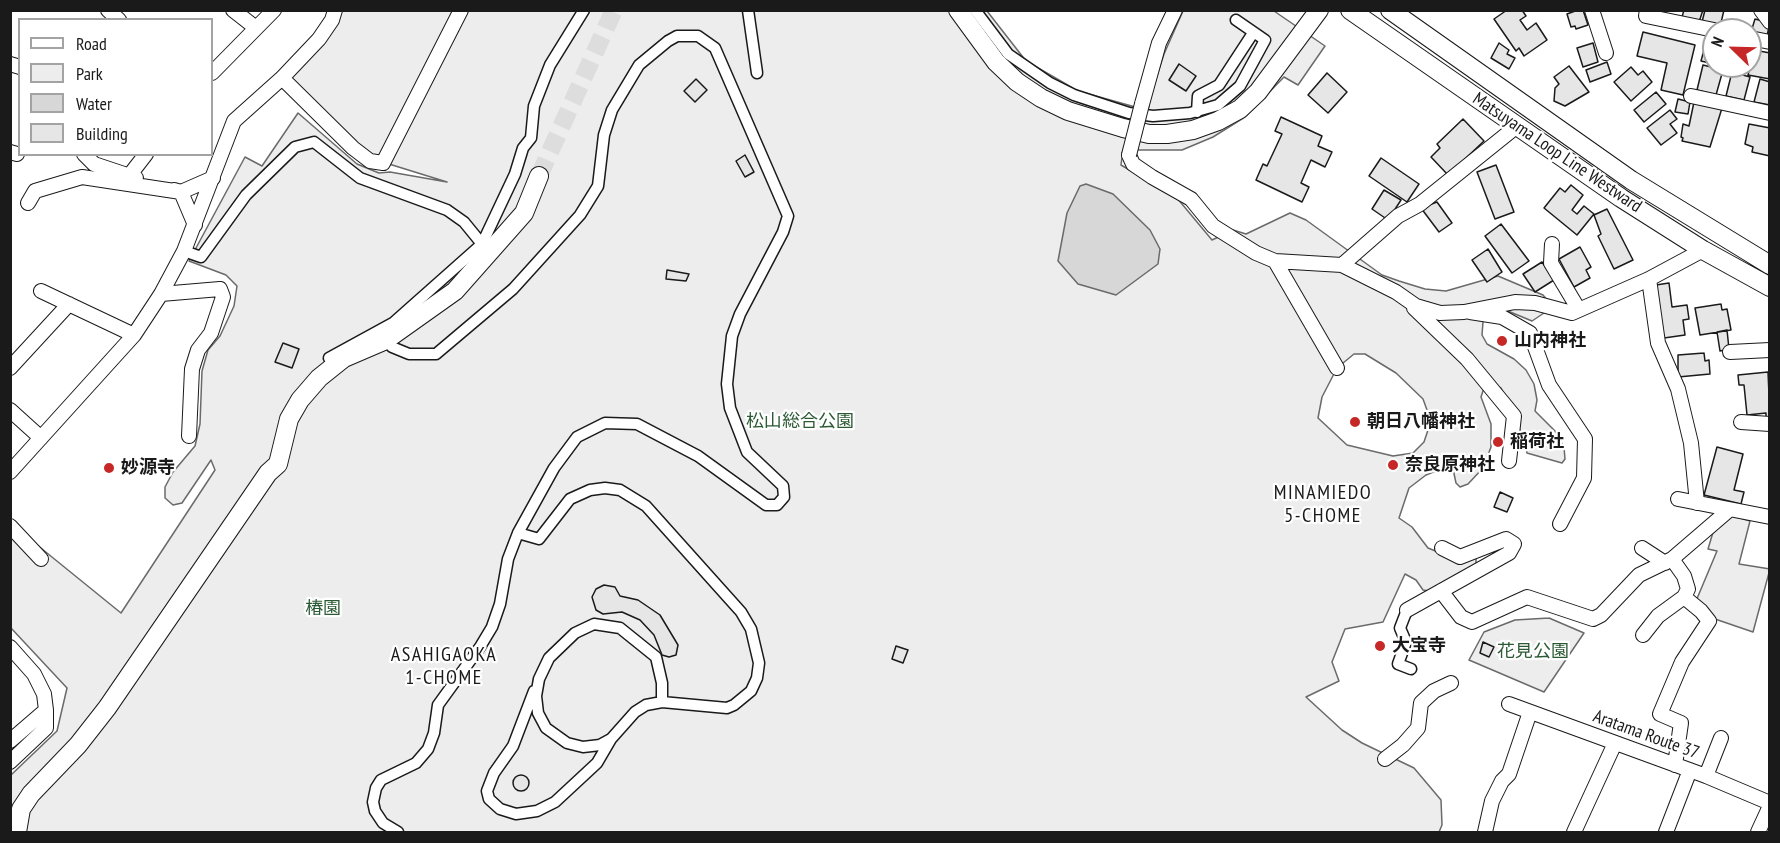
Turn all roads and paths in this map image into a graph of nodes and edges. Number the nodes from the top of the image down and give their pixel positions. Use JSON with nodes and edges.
{"nodes":[{"id":1,"x":233,"y":10,"type":"edge"},
{"id":2,"x":274,"y":10,"type":"edge"},
{"id":3,"x":335,"y":10,"type":"edge"},
{"id":4,"x":461,"y":10,"type":"edge"},
{"id":5,"x":584,"y":10,"type":"edge"},
{"id":6,"x":748,"y":10,"type":"edge"},
{"id":7,"x":958,"y":10,"type":"edge"},
{"id":8,"x":975,"y":10,"type":"edge"},
{"id":9,"x":1175,"y":10,"type":"edge"},
{"id":10,"x":1319,"y":10,"type":"edge"},
{"id":11,"x":1350,"y":10,"type":"edge"},
{"id":12,"x":1390,"y":10,"type":"edge"},
{"id":13,"x":1592,"y":10,"type":"edge"},
{"id":14,"x":1647,"y":10,"type":"edge"},
{"id":15,"x":1761,"y":10,"type":"edge"},
{"id":16,"x":1236,"y":20,"type":"dead end"},
{"id":17,"x":1770,"y":22,"type":"edge"},
{"id":18,"x":256,"y":28,"type":"junction"},
{"id":19,"x":1702,"y":28,"type":"edge"},
{"id":20,"x":1253,"y":33,"type":"junction"},
{"id":21,"x":1606,"y":53,"type":"dead end"},
{"id":22,"x":213,"y":72,"type":"edge"},
{"id":23,"x":757,"y":73,"type":"dead end"},
{"id":24,"x":282,"y":78,"type":"junction"},
{"id":25,"x":1691,"y":96,"type":"dead end"},
{"id":26,"x":1197,"y":112,"type":"junction"},
{"id":27,"x":1770,"y":113,"type":"edge"},
{"id":28,"x":759,"y":119,"type":"dead end"},
{"id":29,"x":1517,"y":126,"type":"junction"},
{"id":30,"x":749,"y":128,"type":"junction"},
{"id":31,"x":86,"y":156,"type":"edge"},
{"id":32,"x":144,"y":156,"type":"edge"},
{"id":33,"x":129,"y":176,"type":"junction"},
{"id":34,"x":539,"y":176,"type":"tunnel mouth"},
{"id":35,"x":213,"y":178,"type":"junction"},
{"id":36,"x":181,"y":192,"type":"junction"},
{"id":37,"x":28,"y":202,"type":"dead end"},
{"id":38,"x":195,"y":225,"type":"junction"},
{"id":39,"x":482,"y":244,"type":"junction"},
{"id":40,"x":1552,"y":244,"type":"dead end"},
{"id":41,"x":184,"y":250,"type":"junction"},
{"id":42,"x":1703,"y":250,"type":"junction"},
{"id":43,"x":1275,"y":261,"type":"junction"},
{"id":44,"x":1342,"y":265,"type":"junction"},
{"id":45,"x":1770,"y":265,"type":"edge"},
{"id":46,"x":1649,"y":279,"type":"junction"},
{"id":47,"x":1770,"y":286,"type":"edge"},
{"id":48,"x":41,"y":291,"type":"dead end"},
{"id":49,"x":162,"y":294,"type":"junction"},
{"id":50,"x":1405,"y":300,"type":"junction"},
{"id":51,"x":69,"y":304,"type":"junction"},
{"id":52,"x":1579,"y":310,"type":"junction"},
{"id":53,"x":1464,"y":312,"type":"junction"},
{"id":54,"x":134,"y":335,"type":"junction"},
{"id":55,"x":386,"y":340,"type":"junction"},
{"id":56,"x":1770,"y":350,"type":"edge"},
{"id":57,"x":1730,"y":352,"type":"dead end"},
{"id":58,"x":328,"y":358,"type":"dead end"},
{"id":59,"x":10,"y":368,"type":"edge"},
{"id":60,"x":1337,"y":368,"type":"dead end"},
{"id":61,"x":10,"y":410,"type":"edge"},
{"id":62,"x":1741,"y":422,"type":"dead end"},
{"id":63,"x":1770,"y":424,"type":"edge"},
{"id":64,"x":189,"y":436,"type":"dead end"},
{"id":65,"x":41,"y":438,"type":"junction"},
{"id":66,"x":1509,"y":461,"type":"dead end"},
{"id":67,"x":10,"y":472,"type":"edge"},
{"id":68,"x":1678,"y":499,"type":"dead end"},
{"id":69,"x":1697,"y":503,"type":"junction"},
{"id":70,"x":1729,"y":510,"type":"junction"},
{"id":71,"x":1770,"y":517,"type":"edge"},
{"id":72,"x":1560,"y":524,"type":"dead end"},
{"id":73,"x":10,"y":526,"type":"edge"},
{"id":74,"x":518,"y":533,"type":"junction"},
{"id":75,"x":1442,"y":548,"type":"dead end"},
{"id":76,"x":1642,"y":548,"type":"dead end"},
{"id":77,"x":41,"y":559,"type":"dead end"},
{"id":78,"x":1669,"y":561,"type":"junction"},
{"id":79,"x":1442,"y":591,"type":"junction"},
{"id":80,"x":1684,"y":597,"type":"junction"},
{"id":81,"x":1407,"y":610,"type":"joint"},
{"id":82,"x":1643,"y":635,"type":"dead end"},
{"id":83,"x":10,"y":647,"type":"edge"},
{"id":84,"x":1411,"y":669,"type":"dead end"},
{"id":85,"x":538,"y":679,"type":"junction"},
{"id":86,"x":1451,"y":683,"type":"dead end"},
{"id":87,"x":662,"y":702,"type":"junction"},
{"id":88,"x":1509,"y":704,"type":"dead end"},
{"id":89,"x":46,"y":710,"type":"junction"},
{"id":90,"x":1530,"y":712,"type":"junction"},
{"id":91,"x":1721,"y":738,"type":"dead end"},
{"id":92,"x":611,"y":739,"type":"junction"},
{"id":93,"x":10,"y":741,"type":"edge"},
{"id":94,"x":1615,"y":743,"type":"junction"},
{"id":95,"x":1385,"y":759,"type":"dead end"},
{"id":96,"x":10,"y":762,"type":"edge"},
{"id":97,"x":1675,"y":765,"type":"junction"},
{"id":98,"x":1690,"y":770,"type":"junction"},
{"id":99,"x":1706,"y":776,"type":"junction"},
{"id":100,"x":1770,"y":804,"type":"edge"},
{"id":101,"x":17,"y":832,"type":"edge"},
{"id":102,"x":398,"y":832,"type":"edge"},
{"id":103,"x":1485,"y":832,"type":"edge"},
{"id":104,"x":1574,"y":832,"type":"edge"},
{"id":105,"x":1666,"y":832,"type":"edge"},
{"id":106,"x":1758,"y":832,"type":"edge"}],
"edges":[{"from":1,"to":18,"type":"street"},
{"from":2,"to":18,"type":"street"},
{"from":3,"to":24,"type":"street"},
{"from":4,"to":24,"type":"street"},
{"from":5,"to":39,"type":"street"},
{"from":6,"to":23,"type":"street"},
{"from":7,"to":10,"type":"street"},
{"from":8,"to":26,"type":"street"},
{"from":9,"to":43,"type":"street","bridge":true},
{"from":11,"to":29,"type":"street","name":"Matsuyama Loop Line Westward"},
{"from":12,"to":45,"type":"street","name":"Matsuyama Loop Line Westward"},
{"from":13,"to":21,"type":"street"},
{"from":14,"to":19,"type":"street"},
{"from":15,"to":17,"type":"street"},
{"from":16,"to":20,"type":"street"},
{"from":18,"to":22,"type":"street"},
{"from":20,"to":26,"type":"street"},
{"from":20,"to":26,"type":"street"},
{"from":24,"to":35,"type":"street"},
{"from":25,"to":27,"type":"street"},
{"from":28,"to":30,"type":"street"},
{"from":29,"to":42,"type":"street","name":"Matsuyama Loop Line Westward"},
{"from":29,"to":44,"type":"street"},
{"from":30,"to":55,"type":"street"},
{"from":30,"to":74,"type":"street"},
{"from":31,"to":33,"type":"street"},
{"from":32,"to":33,"type":"street"},
{"from":33,"to":36,"type":"street"},
{"from":34,"to":55,"type":"street"},
{"from":35,"to":36,"type":"street"},
{"from":35,"to":38,"type":"street"},
{"from":36,"to":37,"type":"street"},
{"from":36,"to":38,"type":"street"},
{"from":38,"to":41,"type":"street"},
{"from":39,"to":41,"type":"street"},
{"from":39,"to":58,"type":"street"},
{"from":40,"to":52,"type":"street"},
{"from":41,"to":49,"type":"street"},
{"from":42,"to":46,"type":"street"},
{"from":42,"to":47,"type":"street","name":"Matsuyama Loop Line Westward"},
{"from":43,"to":44,"type":"street"},
{"from":43,"to":60,"type":"street"},
{"from":44,"to":50,"type":"street"},
{"from":46,"to":52,"type":"street"},
{"from":46,"to":69,"type":"street"},
{"from":48,"to":51,"type":"street"},
{"from":49,"to":54,"type":"street"},
{"from":49,"to":64,"type":"street"},
{"from":50,"to":53,"type":"street"},
{"from":50,"to":66,"type":"street"},
{"from":51,"to":54,"type":"street"},
{"from":51,"to":59,"type":"street"},
{"from":52,"to":53,"type":"street"},
{"from":53,"to":72,"type":"street"},
{"from":54,"to":65,"type":"street"},
{"from":55,"to":101,"type":"street"},
{"from":56,"to":57,"type":"street"},
{"from":61,"to":65,"type":"street"},
{"from":62,"to":63,"type":"street"},
{"from":65,"to":67,"type":"street"},
{"from":68,"to":69,"type":"street"},
{"from":69,"to":70,"type":"street"},
{"from":70,"to":71,"type":"street"},
{"from":70,"to":78,"type":"street"},
{"from":73,"to":77,"type":"street"},
{"from":74,"to":87,"type":"street"},
{"from":74,"to":102,"type":"street"},
{"from":75,"to":79,"type":"street"},
{"from":76,"to":78,"type":"street"},
{"from":78,"to":79,"type":"street"},
{"from":78,"to":80,"type":"street"},
{"from":79,"to":81,"type":"street"},
{"from":80,"to":82,"type":"street"},
{"from":80,"to":97,"type":"street"},
{"from":81,"to":84,"type":"street"},
{"from":83,"to":89,"type":"street"},
{"from":85,"to":87,"type":"street"},
{"from":85,"to":92,"type":"street"},
{"from":85,"to":92,"type":"street"},
{"from":86,"to":95,"type":"street"},
{"from":87,"to":92,"type":"street"},
{"from":88,"to":90,"type":"street","name":"Aratama Route 37"},
{"from":89,"to":93,"type":"street"},
{"from":89,"to":96,"type":"street"},
{"from":90,"to":94,"type":"street","name":"Aratama Route 37"},
{"from":90,"to":103,"type":"street"},
{"from":91,"to":99,"type":"street"},
{"from":94,"to":97,"type":"street","name":"Aratama Route 37"},
{"from":94,"to":104,"type":"street"},
{"from":97,"to":98,"type":"street","name":"Aratama Route 37"},
{"from":98,"to":99,"type":"street","name":"Aratama Route 37"},
{"from":98,"to":105,"type":"street"},
{"from":99,"to":100,"type":"street","name":"Aratama Route 37"},
{"from":100,"to":106,"type":"street"}]}
